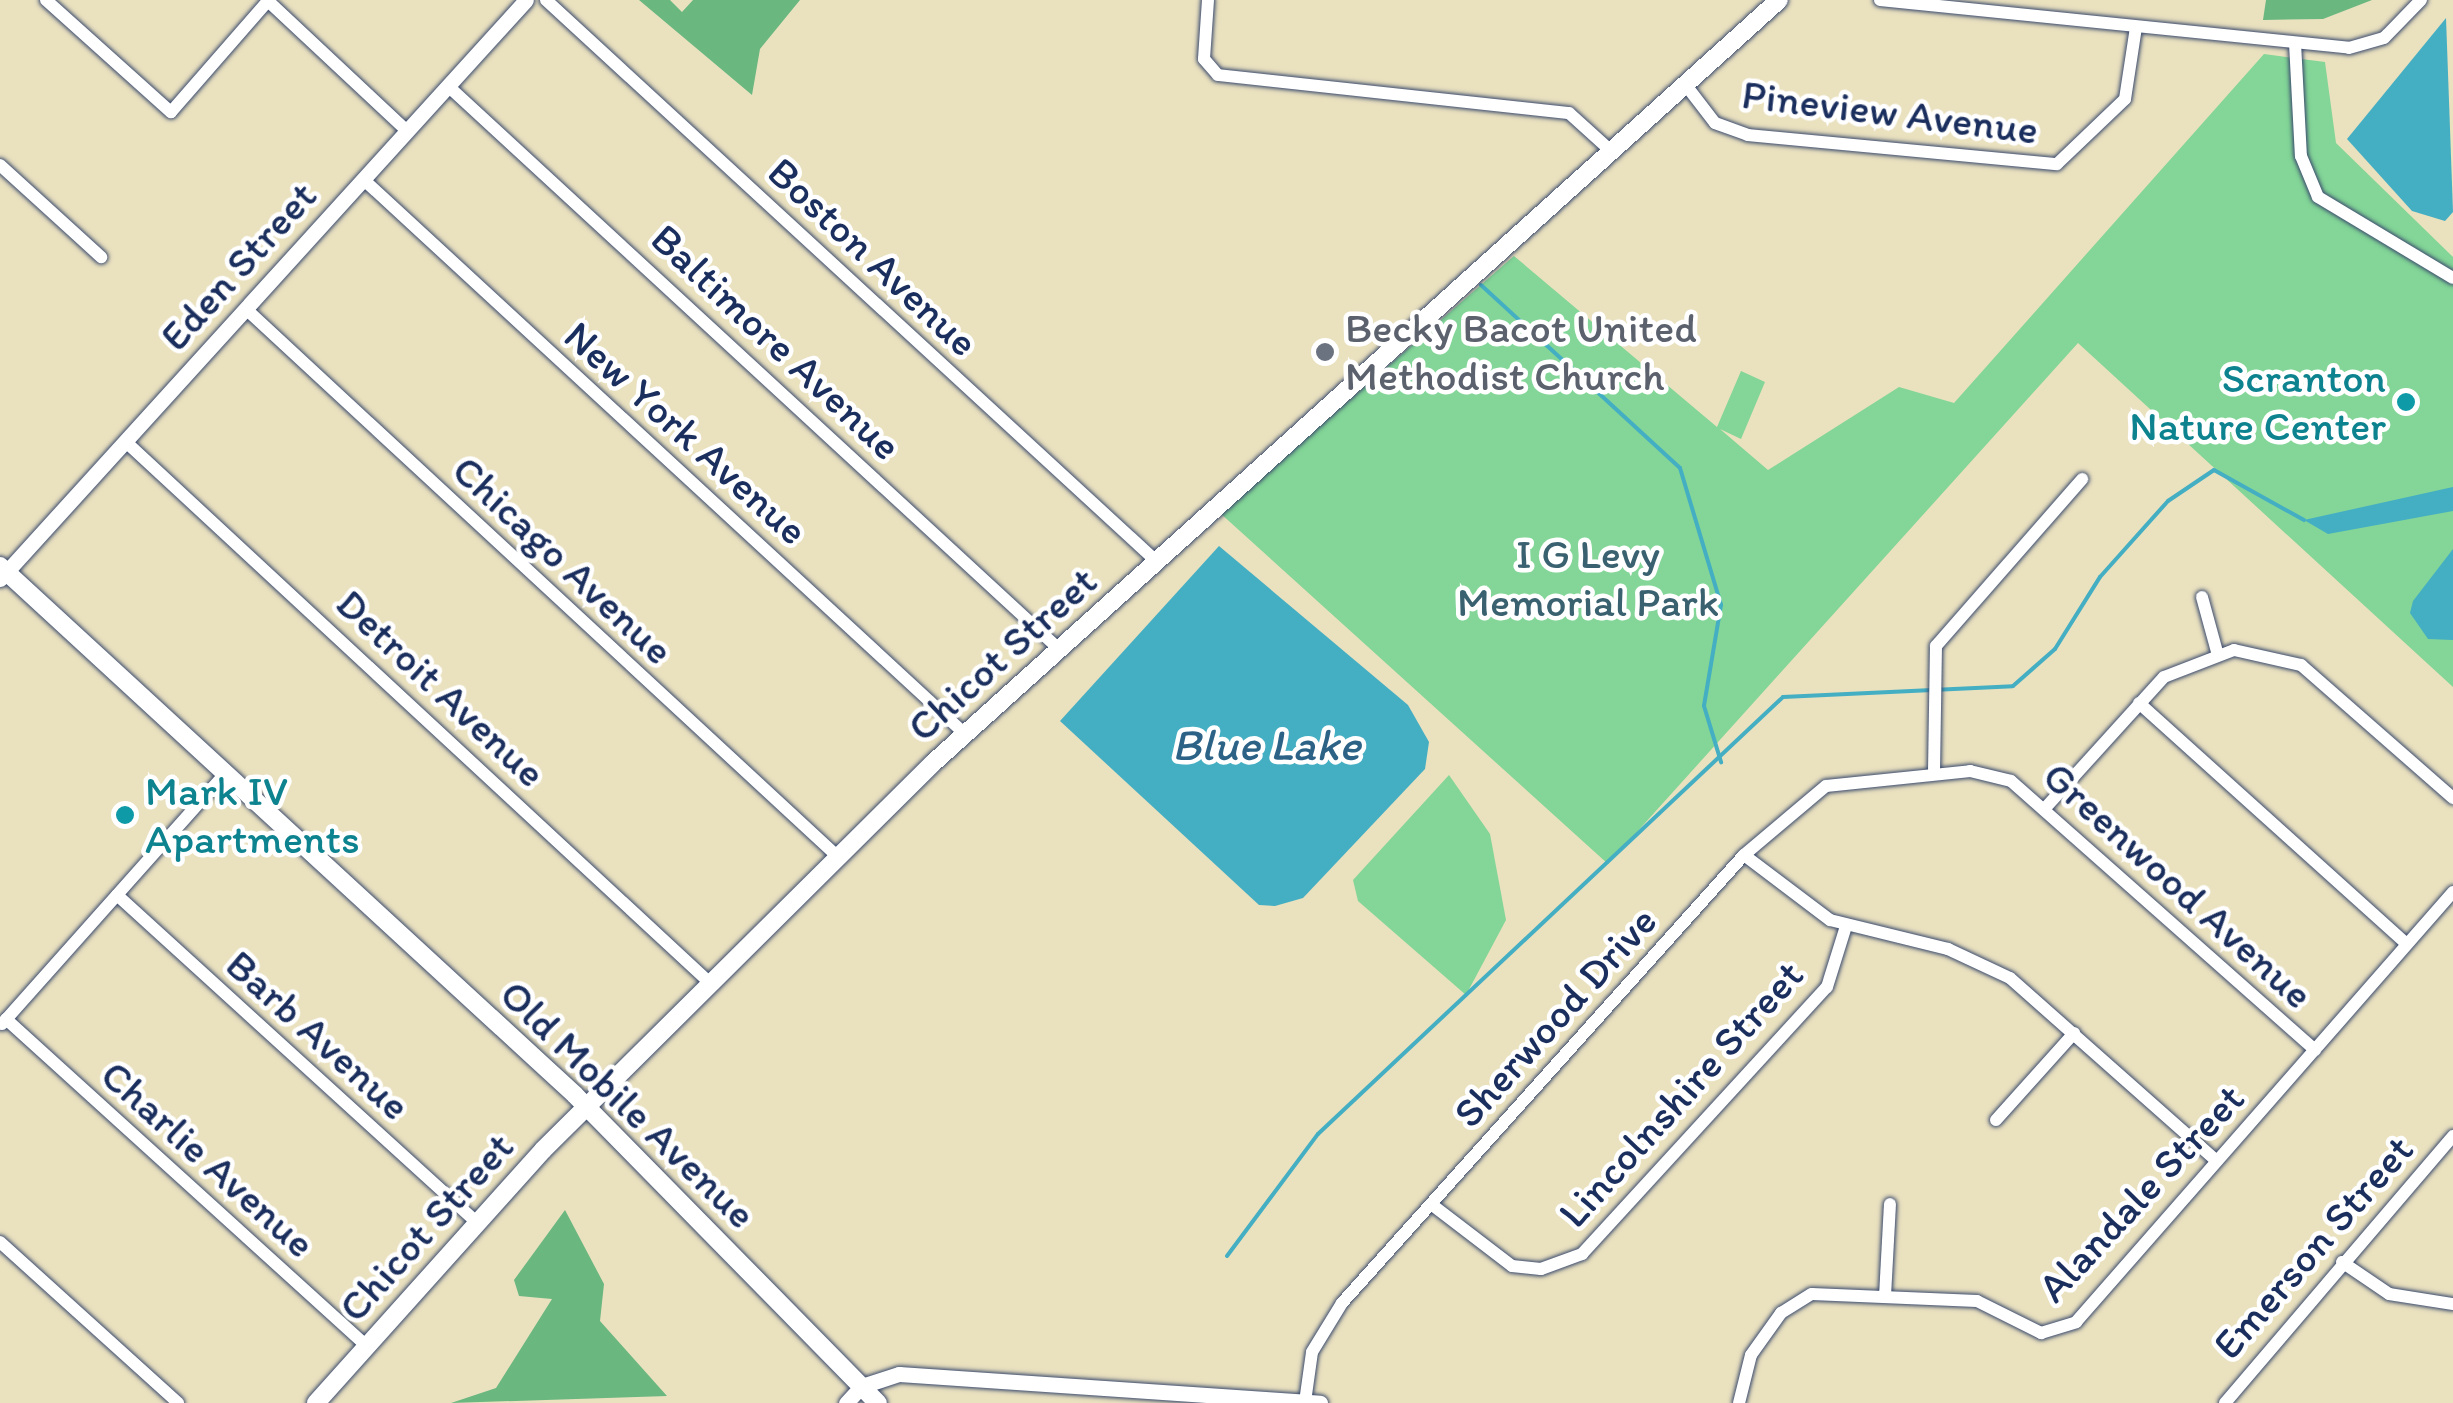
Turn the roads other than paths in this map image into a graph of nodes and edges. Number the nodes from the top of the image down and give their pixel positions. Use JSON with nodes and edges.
{"nodes":[{"id":1,"x":46,"y":0,"type":"edge"},
{"id":2,"x":267,"y":0,"type":"edge"},
{"id":3,"x":526,"y":0,"type":"edge"},
{"id":4,"x":546,"y":0,"type":"edge"},
{"id":5,"x":1208,"y":0,"type":"edge"},
{"id":6,"x":1778,"y":0,"type":"edge"},
{"id":7,"x":1880,"y":0,"type":"edge"},
{"id":8,"x":2421,"y":0,"type":"edge"},
{"id":9,"x":2136,"y":27,"type":"junction"},
{"id":10,"x":2295,"y":43,"type":"junction"},
{"id":11,"x":1685,"y":84,"type":"junction"},
{"id":12,"x":448,"y":86,"type":"junction"},
{"id":13,"x":407,"y":131,"type":"junction"},
{"id":14,"x":1611,"y":151,"type":"junction"},
{"id":15,"x":0,"y":165,"type":"edge"},
{"id":16,"x":363,"y":179,"type":"junction"},
{"id":17,"x":101,"y":258,"type":"dead end"},
{"id":18,"x":2453,"y":278,"type":"edge"},
{"id":19,"x":246,"y":310,"type":"junction"},
{"id":20,"x":126,"y":442,"type":"junction"},
{"id":21,"x":2082,"y":479,"type":"dead end"},
{"id":22,"x":1156,"y":561,"type":"junction"},
{"id":23,"x":2,"y":572,"type":"edge"},
{"id":24,"x":2202,"y":597,"type":"dead end"},
{"id":25,"x":1059,"y":649,"type":"junction"},
{"id":26,"x":2217,"y":652,"type":"junction"},
{"id":27,"x":2139,"y":702,"type":"junction"},
{"id":28,"x":965,"y":734,"type":"junction"},
{"id":29,"x":1934,"y":772,"type":"junction"},
{"id":30,"x":225,"y":774,"type":"junction"},
{"id":31,"x":2453,"y":798,"type":"edge"},
{"id":32,"x":2047,"y":806,"type":"junction"},
{"id":33,"x":1744,"y":855,"type":"junction"},
{"id":34,"x":838,"y":857,"type":"junction"},
{"id":35,"x":2453,"y":892,"type":"edge"},
{"id":36,"x":116,"y":895,"type":"junction"},
{"id":37,"x":1846,"y":926,"type":"junction"},
{"id":38,"x":2407,"y":944,"type":"junction"},
{"id":39,"x":711,"y":984,"type":"junction"},
{"id":40,"x":3,"y":1022,"type":"edge"},
{"id":41,"x":2074,"y":1034,"type":"junction"},
{"id":42,"x":2315,"y":1050,"type":"junction"},
{"id":43,"x":586,"y":1106,"type":"junction"},
{"id":44,"x":1996,"y":1120,"type":"dead end"},
{"id":45,"x":2453,"y":1136,"type":"edge"},
{"id":46,"x":2217,"y":1162,"type":"junction"},
{"id":47,"x":1431,"y":1204,"type":"junction"},
{"id":48,"x":1890,"y":1204,"type":"dead end"},
{"id":49,"x":477,"y":1224,"type":"junction"},
{"id":50,"x":0,"y":1242,"type":"edge"},
{"id":51,"x":2342,"y":1262,"type":"junction"},
{"id":52,"x":1885,"y":1296,"type":"junction"},
{"id":53,"x":2453,"y":1304,"type":"edge"},
{"id":54,"x":366,"y":1346,"type":"junction"},
{"id":55,"x":862,"y":1386,"type":"junction"},
{"id":56,"x":1274,"y":1402,"type":"edge"},
{"id":57,"x":1304,"y":1402,"type":"edge"},
{"id":58,"x":178,"y":1403,"type":"edge"},
{"id":59,"x":316,"y":1403,"type":"edge"},
{"id":60,"x":846,"y":1403,"type":"edge"},
{"id":61,"x":878,"y":1403,"type":"edge"},
{"id":62,"x":1320,"y":1403,"type":"edge"},
{"id":63,"x":1740,"y":1403,"type":"edge"},
{"id":64,"x":2225,"y":1403,"type":"edge"}],
"edges":[{"from":1,"to":2,"type":"street"},
{"from":2,"to":13,"type":"street"},
{"from":3,"to":12,"type":"street","name":"Eden Street"},
{"from":4,"to":22,"type":"street","name":"Boston Avenue"},
{"from":5,"to":14,"type":"street"},
{"from":6,"to":11,"type":"main road","name":"Chicot Street"},
{"from":7,"to":9,"type":"street"},
{"from":8,"to":10,"type":"street"},
{"from":9,"to":10,"type":"street"},
{"from":9,"to":11,"type":"street","name":"Pineview Avenue"},
{"from":10,"to":18,"type":"street"},
{"from":11,"to":14,"type":"main road","name":"Chicot Street"},
{"from":12,"to":13,"type":"street","name":"Eden Street"},
{"from":12,"to":25,"type":"street","name":"Baltimore Avenue"},
{"from":13,"to":16,"type":"street","name":"Eden Street"},
{"from":14,"to":22,"type":"main road","name":"Chicot Street"},
{"from":15,"to":17,"type":"street"},
{"from":16,"to":19,"type":"street","name":"Eden Street"},
{"from":16,"to":28,"type":"street","name":"New York Avenue"},
{"from":19,"to":20,"type":"street","name":"Eden Street"},
{"from":19,"to":34,"type":"street","name":"Chicago Avenue"},
{"from":20,"to":23,"type":"street","name":"Eden Street"},
{"from":20,"to":39,"type":"street","name":"Detroit Avenue"},
{"from":21,"to":29,"type":"street"},
{"from":22,"to":25,"type":"main road","name":"Chicot Street"},
{"from":23,"to":30,"type":"main road","name":"Old Mobile Avenue"},
{"from":24,"to":26,"type":"street"},
{"from":25,"to":28,"type":"main road","name":"Chicot Street"},
{"from":26,"to":27,"type":"street"},
{"from":26,"to":31,"type":"street"},
{"from":27,"to":32,"type":"street"},
{"from":27,"to":38,"type":"street"},
{"from":28,"to":34,"type":"main road","name":"Chicot Street"},
{"from":29,"to":32,"type":"street","name":"Greenwood Avenue"},
{"from":29,"to":33,"type":"street","name":"Sherwood Drive"},
{"from":30,"to":36,"type":"street"},
{"from":30,"to":43,"type":"main road","name":"Old Mobile Avenue"},
{"from":32,"to":42,"type":"street","name":"Greenwood Avenue"},
{"from":33,"to":37,"type":"street"},
{"from":33,"to":47,"type":"street","name":"Sherwood Drive"},
{"from":34,"to":39,"type":"main road","name":"Chicot Street"},
{"from":35,"to":38,"type":"street","name":"Alandale Street"},
{"from":36,"to":40,"type":"street"},
{"from":36,"to":49,"type":"street","name":"Barb Avenue"},
{"from":37,"to":41,"type":"street"},
{"from":37,"to":47,"type":"street","name":"Lincolnshire Street"},
{"from":38,"to":42,"type":"street","name":"Alandale Street"},
{"from":39,"to":43,"type":"main road","name":"Chicot Street"},
{"from":40,"to":54,"type":"street","name":"Charlie Avenue"},
{"from":41,"to":44,"type":"street"},
{"from":41,"to":46,"type":"street"},
{"from":42,"to":46,"type":"street","name":"Alandale Street"},
{"from":43,"to":49,"type":"main road","name":"Chicot Street"},
{"from":43,"to":55,"type":"main road","name":"Old Mobile Avenue"},
{"from":45,"to":51,"type":"street","name":"Emerson Street"},
{"from":46,"to":52,"type":"street","name":"Alandale Street"},
{"from":47,"to":57,"type":"street","name":"Sherwood Drive"},
{"from":48,"to":52,"type":"street"},
{"from":49,"to":54,"type":"main road","name":"Chicot Street"},
{"from":50,"to":58,"type":"street"},
{"from":51,"to":53,"type":"street"},
{"from":51,"to":64,"type":"street","name":"Emerson Street"},
{"from":52,"to":63,"type":"street","name":"Alandale Street"},
{"from":54,"to":59,"type":"main road","name":"Chicot Street"},
{"from":55,"to":56,"type":"street"},
{"from":55,"to":60,"type":"street"},
{"from":55,"to":61,"type":"main road","name":"Old Mobile Avenue"},
{"from":56,"to":57,"type":"street"},
{"from":57,"to":62,"type":"street"}]}
